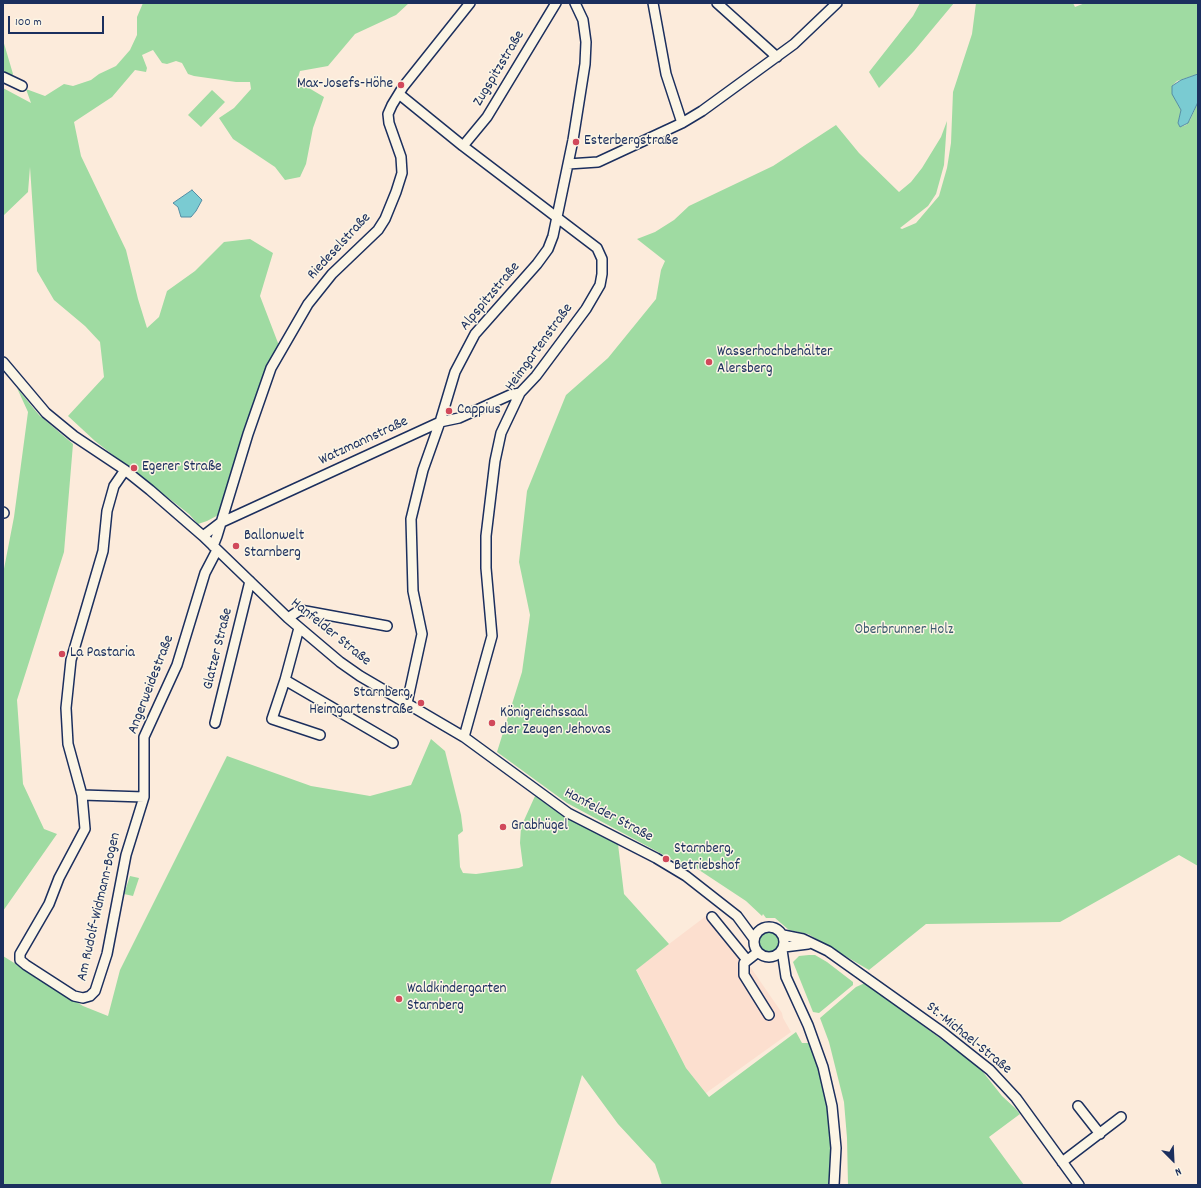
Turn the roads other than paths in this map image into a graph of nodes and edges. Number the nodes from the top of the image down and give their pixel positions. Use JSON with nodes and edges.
{"nodes":[{"id":1,"x":470,"y":3,"type":"edge"},
{"id":2,"x":556,"y":3,"type":"edge"},
{"id":3,"x":575,"y":3,"type":"edge"},
{"id":4,"x":653,"y":3,"type":"edge"},
{"id":5,"x":717,"y":3,"type":"edge"},
{"id":6,"x":837,"y":3,"type":"edge"},
{"id":7,"x":777,"y":57,"type":"junction"},
{"id":8,"x":3,"y":77,"type":"edge"},
{"id":9,"x":22,"y":86,"type":"dead end"},
{"id":10,"x":398,"y":94,"type":"junction"},
{"id":11,"x":682,"y":123,"type":"junction"},
{"id":12,"x":463,"y":146,"type":"junction"},
{"id":13,"x":568,"y":164,"type":"junction"},
{"id":14,"x":556,"y":216,"type":"junction"},
{"id":15,"x":3,"y":362,"type":"edge"},
{"id":16,"x":520,"y":393,"type":"junction"},
{"id":17,"x":440,"y":422,"type":"junction"},
{"id":18,"x":124,"y":470,"type":"junction"},
{"id":19,"x":220,"y":522,"type":"junction"},
{"id":20,"x":203,"y":536,"type":"junction"},
{"id":21,"x":215,"y":548,"type":"junction"},
{"id":22,"x":250,"y":581,"type":"junction"},
{"id":23,"x":288,"y":618,"type":"junction"},
{"id":24,"x":387,"y":626,"type":"dead end"},
{"id":25,"x":299,"y":628,"type":"junction"},
{"id":26,"x":285,"y":680,"type":"junction"},
{"id":27,"x":407,"y":704,"type":"junction"},
{"id":28,"x":215,"y":723,"type":"dead end"},
{"id":29,"x":320,"y":735,"type":"dead end"},
{"id":30,"x":464,"y":737,"type":"junction"},
{"id":31,"x":393,"y":743,"type":"dead end"},
{"id":32,"x":82,"y":796,"type":"junction"},
{"id":33,"x":144,"y":797,"type":"junction"},
{"id":34,"x":139,"y":811,"type":"joint"},
{"id":35,"x":737,"y":916,"type":"junction"},
{"id":36,"x":712,"y":917,"type":"dead end"},
{"id":37,"x":762,"y":928,"type":"junction"},
{"id":38,"x":783,"y":935,"type":"junction"},
{"id":39,"x":754,"y":939,"type":"junction"},
{"id":40,"x":811,"y":944,"type":"junction"},
{"id":41,"x":783,"y":948,"type":"junction"},
{"id":42,"x":758,"y":952,"type":"junction"},
{"id":43,"x":767,"y":957,"type":"junction"},
{"id":44,"x":747,"y":960,"type":"junction"},
{"id":45,"x":786,"y":977,"type":"junction"},
{"id":46,"x":769,"y":1015,"type":"dead end"},
{"id":47,"x":1078,"y":1106,"type":"dead end"},
{"id":48,"x":1121,"y":1117,"type":"dead end"},
{"id":49,"x":1100,"y":1134,"type":"junction"},
{"id":50,"x":1062,"y":1162,"type":"junction"},
{"id":51,"x":834,"y":1185,"type":"edge"},
{"id":52,"x":1079,"y":1185,"type":"edge"}],
"edges":[{"from":1,"to":10,"type":"street","name":"Riedeselstraße"},
{"from":2,"to":12,"type":"street","name":"Zugspitzstraße"},
{"from":3,"to":13,"type":"street","name":"Alpspitzstraße"},
{"from":4,"to":11,"type":"street"},
{"from":5,"to":7,"type":"street"},
{"from":6,"to":7,"type":"street"},
{"from":7,"to":11,"type":"street"},
{"from":8,"to":9,"type":"street"},
{"from":10,"to":12,"type":"street","name":"Heimgartenstraße"},
{"from":10,"to":19,"type":"street","name":"Riedeselstraße"},
{"from":11,"to":13,"type":"street"},
{"from":12,"to":14,"type":"street","name":"Heimgartenstraße"},
{"from":13,"to":14,"type":"street","name":"Alpspitzstraße"},
{"from":14,"to":16,"type":"street","name":"Heimgartenstraße"},
{"from":14,"to":17,"type":"street","name":"Alpspitzstraße"},
{"from":15,"to":18,"type":"street","name":"Hanfelder Straße"},
{"from":16,"to":17,"type":"street","name":"Watzmannstraße"},
{"from":16,"to":30,"type":"street","name":"Heimgartenstraße"},
{"from":17,"to":19,"type":"street","name":"Watzmannstraße"},
{"from":17,"to":27,"type":"street","name":"Alpspitzstraße"},
{"from":18,"to":20,"type":"street","name":"Hanfelder Straße"},
{"from":18,"to":32,"type":"street"},
{"from":19,"to":20,"type":"street","name":"Watzmannstraße"},
{"from":19,"to":21,"type":"street","name":"Riedeselstraße"},
{"from":20,"to":21,"type":"street","name":"Hanfelder Straße"},
{"from":21,"to":22,"type":"street","name":"Hanfelder Straße"},
{"from":21,"to":33,"type":"street","name":"Angerweidestraße"},
{"from":22,"to":23,"type":"street","name":"Hanfelder Straße"},
{"from":22,"to":28,"type":"street","name":"Glatzer Straße"},
{"from":23,"to":24,"type":"street"},
{"from":23,"to":25,"type":"street","name":"Hanfelder Straße"},
{"from":25,"to":26,"type":"street"},
{"from":25,"to":27,"type":"street","name":"Hanfelder Straße"},
{"from":26,"to":29,"type":"street"},
{"from":26,"to":31,"type":"street"},
{"from":27,"to":30,"type":"street","name":"Hanfelder Straße"},
{"from":30,"to":35,"type":"street","name":"Hanfelder Straße"},
{"from":32,"to":33,"type":"street"},
{"from":32,"to":34,"type":"street","name":"Am Rudolf-Widmann-Bogen"},
{"from":33,"to":34,"type":"street","name":"Angerweidestraße"},
{"from":35,"to":37,"type":"street","name":"Hanfelder Straße"},
{"from":35,"to":39,"type":"street","name":"Hanfelder Straße"},
{"from":36,"to":44,"type":"street"},
{"from":37,"to":38,"type":"street"},
{"from":37,"to":39,"type":"street"},
{"from":38,"to":40,"type":"street","name":"St.-Michael-Straße"},
{"from":38,"to":41,"type":"street"},
{"from":39,"to":42,"type":"street"},
{"from":40,"to":41,"type":"street","name":"St.-Michael-Straße"},
{"from":40,"to":50,"type":"street","name":"St.-Michael-Straße"},
{"from":41,"to":43,"type":"street"},
{"from":41,"to":45,"type":"street"},
{"from":42,"to":43,"type":"street"},
{"from":42,"to":44,"type":"street"},
{"from":43,"to":45,"type":"street"},
{"from":44,"to":46,"type":"street"},
{"from":45,"to":51,"type":"street"},
{"from":47,"to":49,"type":"street"},
{"from":48,"to":49,"type":"street"},
{"from":49,"to":50,"type":"street"},
{"from":50,"to":52,"type":"street","name":"St.-Michael-Straße"}]}
